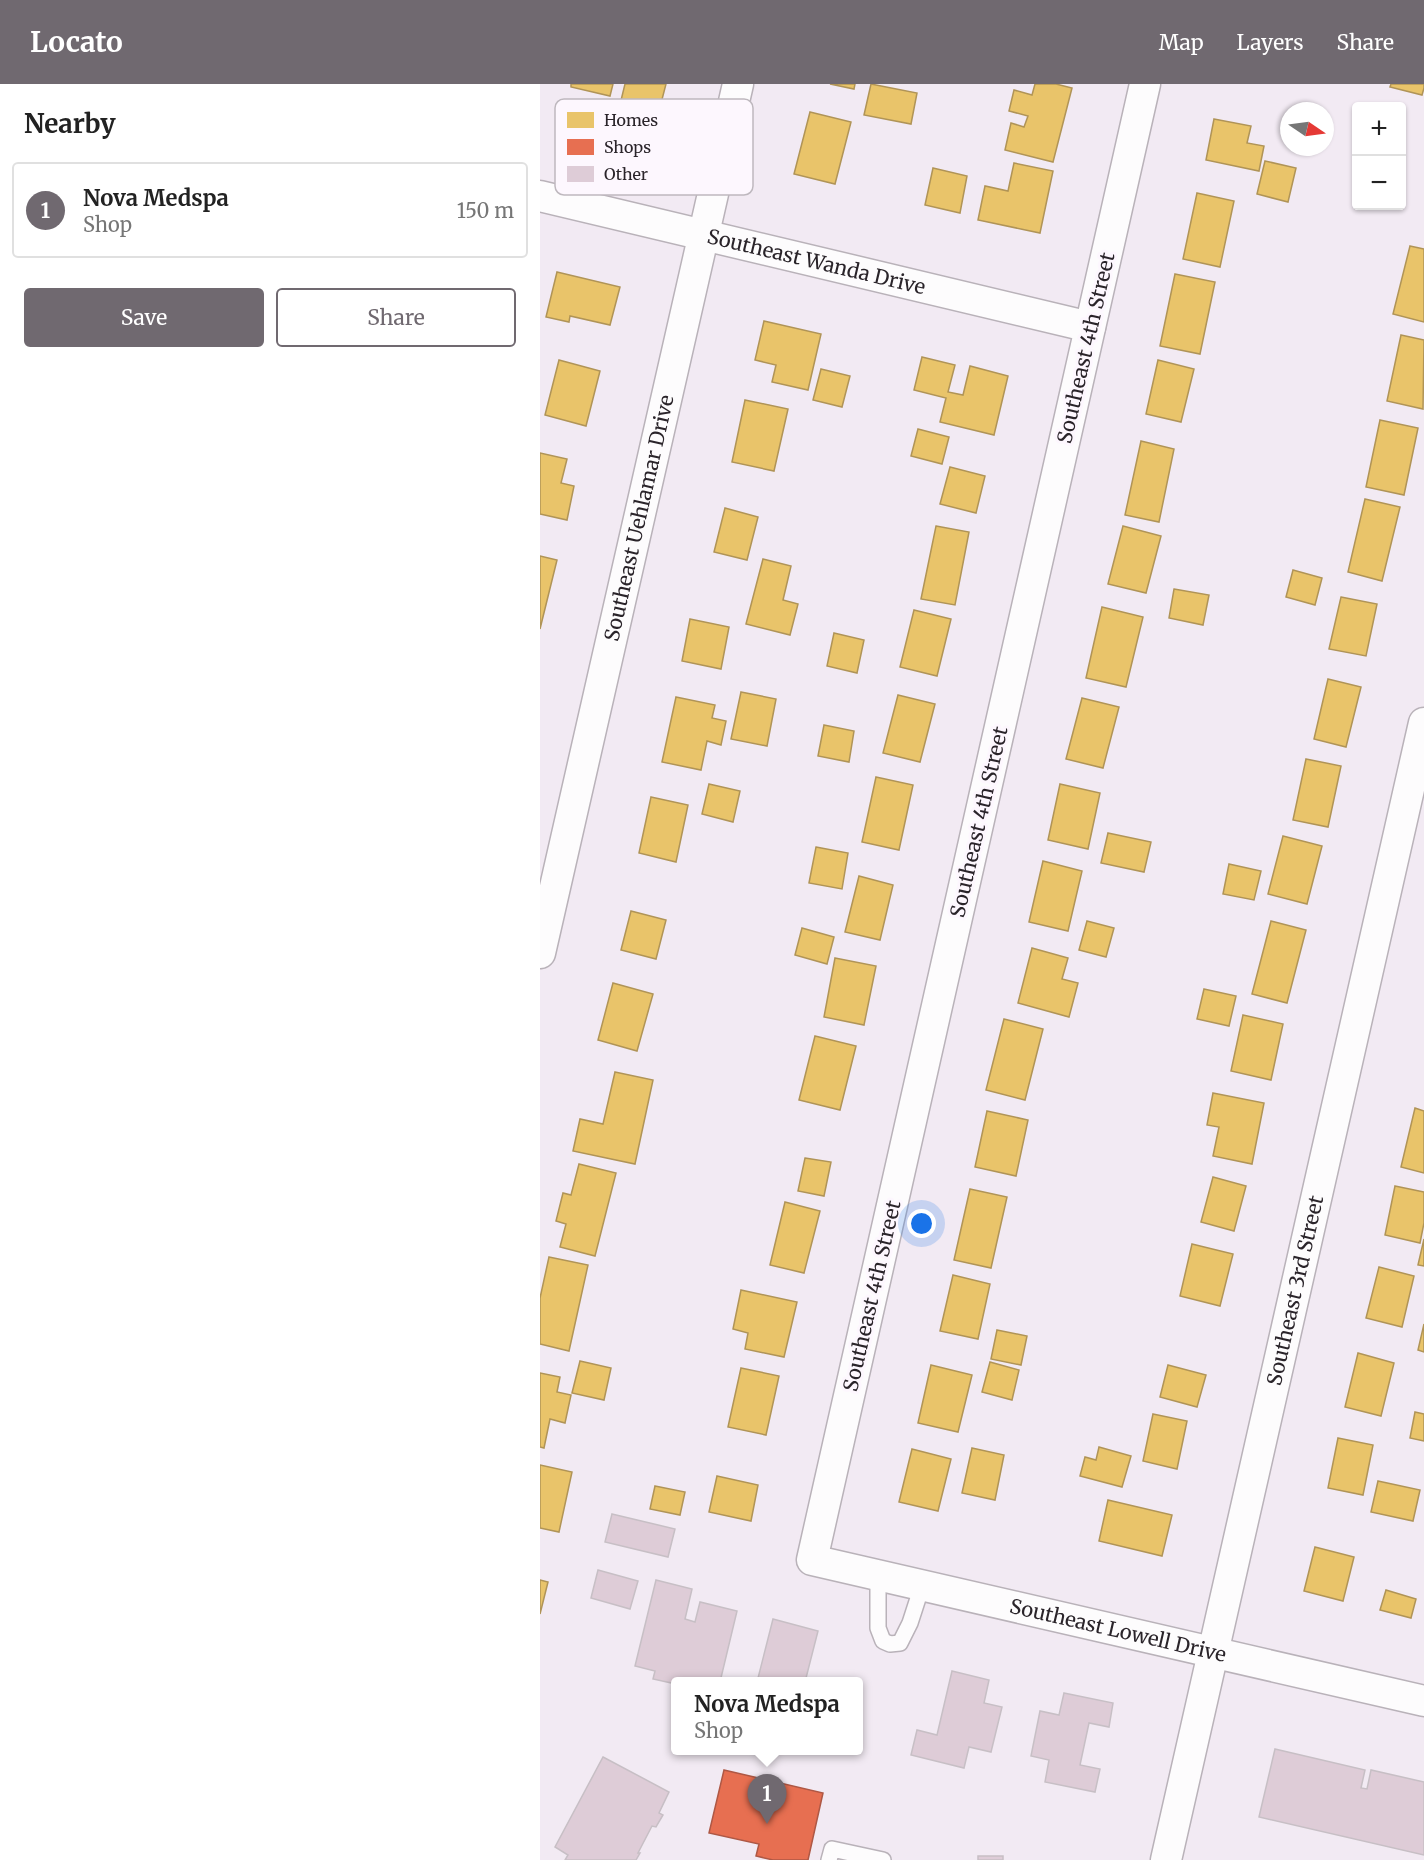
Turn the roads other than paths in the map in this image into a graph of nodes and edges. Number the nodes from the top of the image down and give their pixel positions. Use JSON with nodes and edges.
{"nodes":[{"id":1,"x":738,"y":84,"type":"edge"},
{"id":2,"x":1145,"y":84,"type":"edge"},
{"id":3,"x":735,"y":99,"type":"edge"},
{"id":4,"x":713,"y":195,"type":"edge"},
{"id":5,"x":540,"y":196,"type":"edge"},
{"id":6,"x":704,"y":234,"type":"junction"},
{"id":7,"x":1090,"y":327,"type":"junction"},
{"id":8,"x":1424,"y":723,"type":"edge"},
{"id":9,"x":540,"y":953,"type":"edge"},
{"id":10,"x":812,"y":1560,"type":"joint"},
{"id":11,"x":878,"y":1575,"type":"junction"},
{"id":12,"x":922,"y":1586,"type":"junction"},
{"id":13,"x":1214,"y":1653,"type":"junction"},
{"id":14,"x":1424,"y":1701,"type":"edge"},
{"id":15,"x":829,"y":1860,"type":"edge"},
{"id":16,"x":883,"y":1860,"type":"edge"},
{"id":17,"x":1167,"y":1860,"type":"edge"}],
"edges":[{"from":1,"to":3,"type":"street","name":"Southeast Uehlamar Drive"},
{"from":2,"to":7,"type":"street","name":"Southeast 4th Street"},
{"from":4,"to":6,"type":"street","name":"Southeast Uehlamar Drive"},
{"from":5,"to":6,"type":"street","name":"Southeast Wanda Drive"},
{"from":6,"to":7,"type":"street","name":"Southeast Wanda Drive"},
{"from":6,"to":9,"type":"street","name":"Southeast Uehlamar Drive"},
{"from":7,"to":10,"type":"street","name":"Southeast 4th Street"},
{"from":8,"to":13,"type":"street","name":"Southeast 3rd Street"},
{"from":10,"to":11,"type":"street","name":"Southeast Lowell Drive"},
{"from":11,"to":12,"type":"street","name":"Southeast Lowell Drive"},
{"from":11,"to":12,"type":"lane"},
{"from":12,"to":13,"type":"street","name":"Southeast Lowell Drive"},
{"from":13,"to":14,"type":"street","name":"Southeast Lowell Drive"},
{"from":13,"to":17,"type":"street","name":"Southeast 3rd Street"},
{"from":15,"to":16,"type":"lane"}]}
